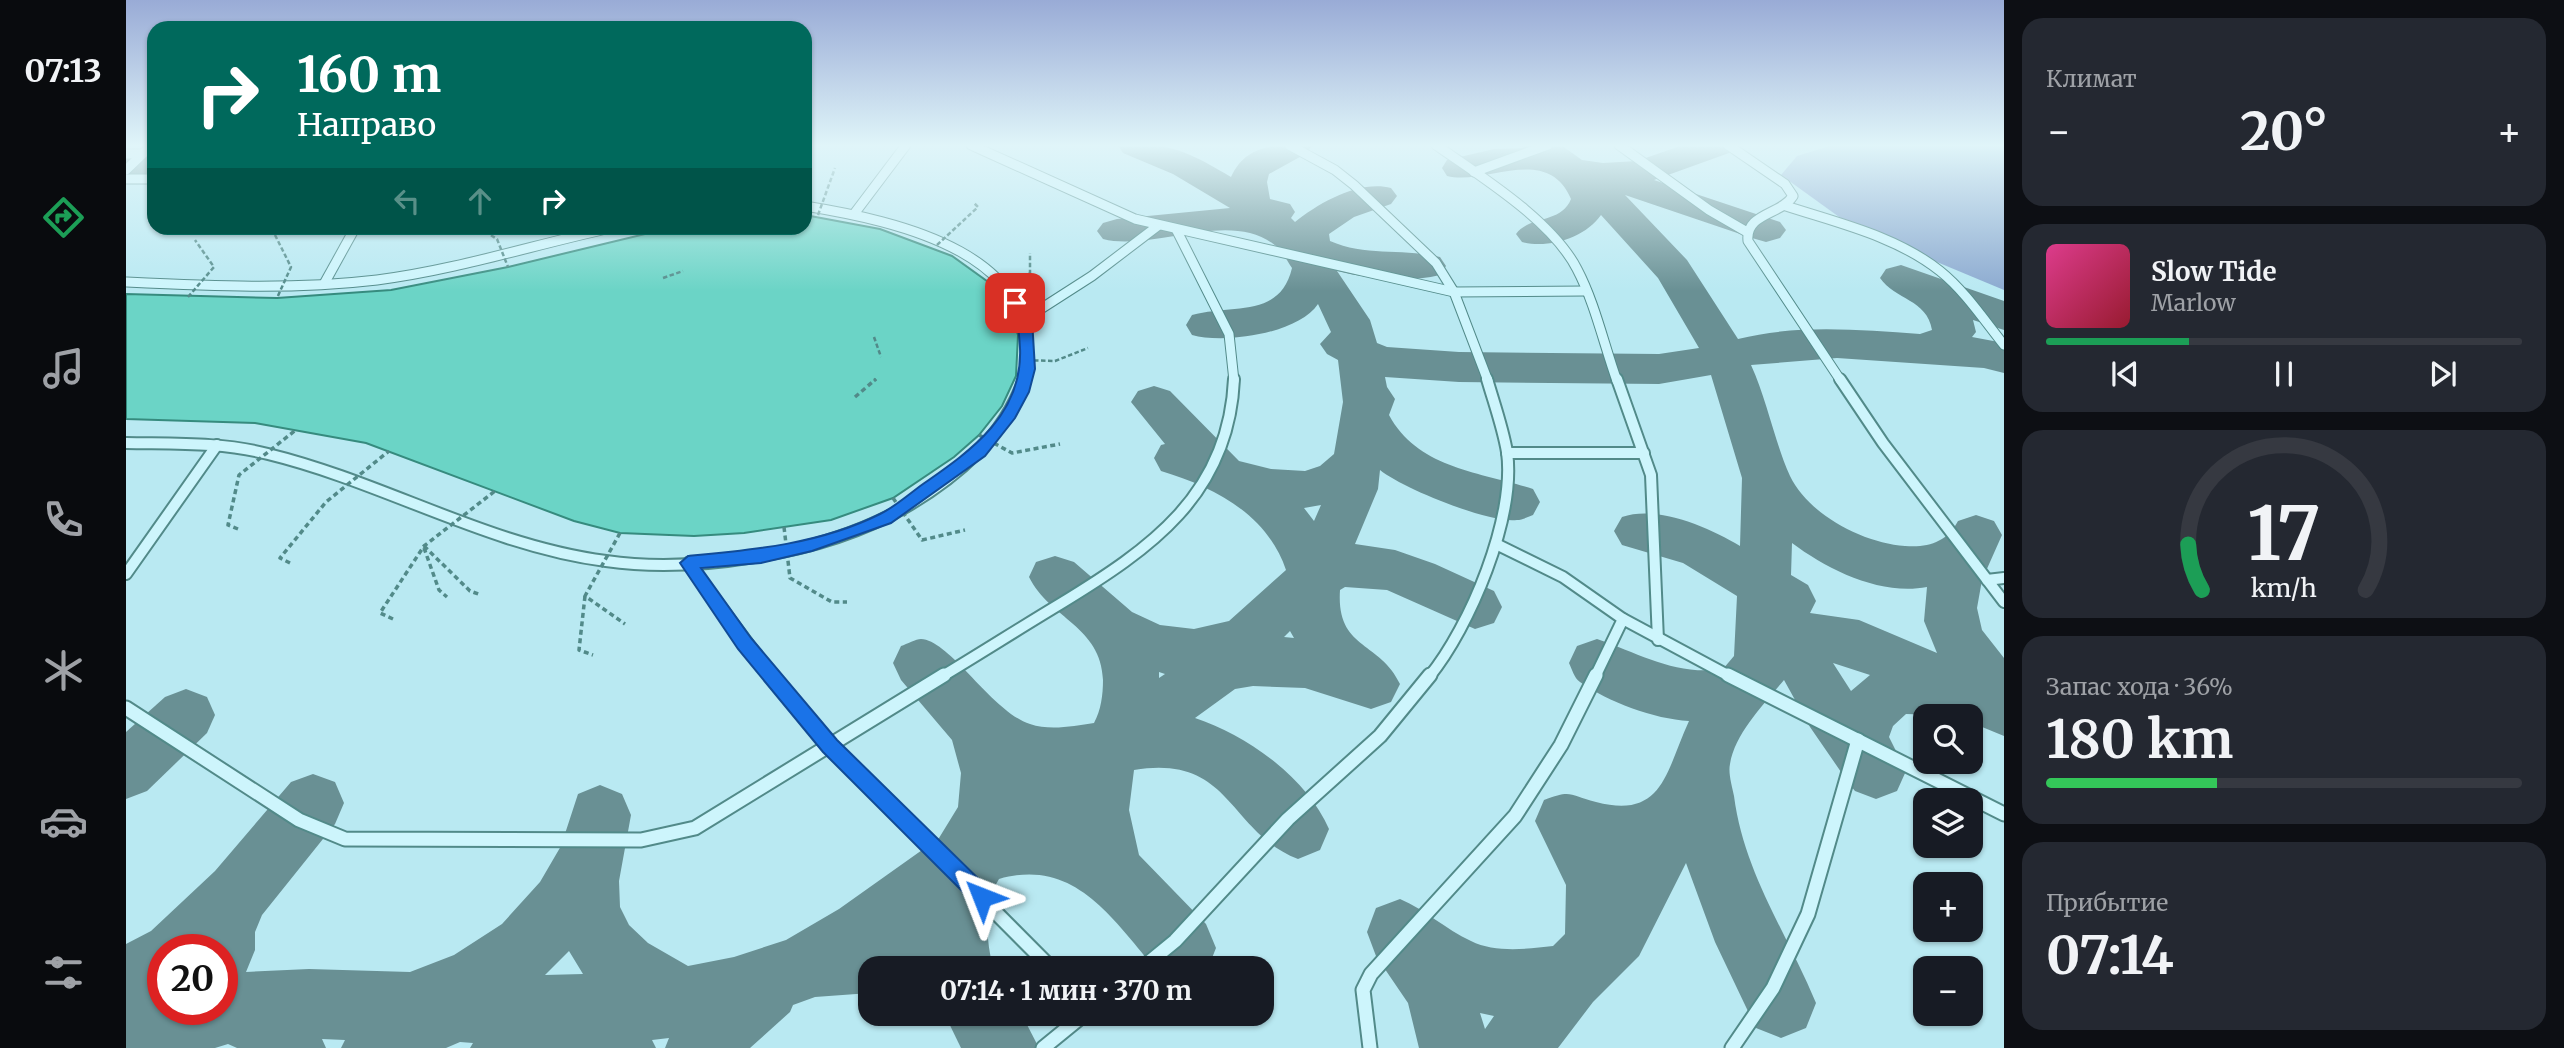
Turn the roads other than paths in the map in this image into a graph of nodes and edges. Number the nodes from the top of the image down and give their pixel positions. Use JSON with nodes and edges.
{"nodes":[{"id":1,"x":869,"y":194,"type":"edge"},
{"id":2,"x":1078,"y":194,"type":"edge"},
{"id":3,"x":1365,"y":194,"type":"edge"},
{"id":4,"x":1499,"y":194,"type":"edge"},
{"id":5,"x":1687,"y":194,"type":"edge"},
{"id":6,"x":1792,"y":194,"type":"edge"},
{"id":7,"x":1786,"y":206,"type":"junction"},
{"id":8,"x":812,"y":207,"type":"edge"},
{"id":9,"x":854,"y":214,"type":"junction"},
{"id":10,"x":1159,"y":225,"type":"junction"},
{"id":11,"x":1176,"y":229,"type":"junction"},
{"id":12,"x":1747,"y":232,"type":"junction"},
{"id":13,"x":351,"y":235,"type":"edge"},
{"id":14,"x":581,"y":235,"type":"edge"},
{"id":15,"x":126,"y":282,"type":"edge"},
{"id":16,"x":324,"y":284,"type":"junction"},
{"id":17,"x":1585,"y":291,"type":"junction"},
{"id":18,"x":1454,"y":292,"type":"junction"},
{"id":19,"x":1025,"y":319,"type":"junction"},
{"id":20,"x":2004,"y":345,"type":"edge"},
{"id":21,"x":126,"y":443,"type":"edge"},
{"id":22,"x":217,"y":445,"type":"junction"},
{"id":23,"x":1507,"y":453,"type":"junction"},
{"id":24,"x":1644,"y":453,"type":"junction"},
{"id":25,"x":1496,"y":544,"type":"junction"},
{"id":26,"x":688,"y":563,"type":"junction"},
{"id":27,"x":126,"y":574,"type":"edge"},
{"id":28,"x":2004,"y":578,"type":"edge"},
{"id":29,"x":1987,"y":580,"type":"junction"},
{"id":30,"x":2004,"y":602,"type":"edge"},
{"id":31,"x":1623,"y":620,"type":"junction"},
{"id":32,"x":1658,"y":640,"type":"junction"},
{"id":33,"x":126,"y":708,"type":"edge"},
{"id":34,"x":1858,"y":740,"type":"junction"},
{"id":35,"x":830,"y":746,"type":"junction"},
{"id":36,"x":2004,"y":814,"type":"edge"},
{"id":37,"x":1039,"y":956,"type":"edge"},
{"id":38,"x":1156,"y":956,"type":"edge"},
{"id":39,"x":1070,"y":1026,"type":"edge"},
{"id":40,"x":1043,"y":1048,"type":"edge"},
{"id":41,"x":1370,"y":1048,"type":"edge"},
{"id":42,"x":1732,"y":1048,"type":"edge"}],
"edges":[{"from":1,"to":9,"type":"lane"},
{"from":2,"to":10,"type":"lane"},
{"from":3,"to":18,"type":"lane"},
{"from":4,"to":17,"type":"lane"},
{"from":5,"to":12,"type":"lane"},
{"from":6,"to":7,"type":"lane"},
{"from":7,"to":12,"type":"lane"},
{"from":7,"to":20,"type":"lane"},
{"from":8,"to":9,"type":"lane"},
{"from":9,"to":19,"type":"lane"},
{"from":10,"to":11,"type":"lane"},
{"from":10,"to":19,"type":"lane"},
{"from":11,"to":18,"type":"lane"},
{"from":11,"to":35,"type":"lane"},
{"from":12,"to":29,"type":"lane"},
{"from":13,"to":16,"type":"lane"},
{"from":14,"to":16,"type":"lane"},
{"from":15,"to":16,"type":"lane"},
{"from":17,"to":18,"type":"lane"},
{"from":17,"to":24,"type":"lane"},
{"from":18,"to":23,"type":"lane"},
{"from":19,"to":26,"type":"lane"},
{"from":21,"to":22,"type":"lane"},
{"from":22,"to":26,"type":"lane"},
{"from":22,"to":27,"type":"lane"},
{"from":23,"to":24,"type":"lane"},
{"from":23,"to":25,"type":"lane"},
{"from":24,"to":32,"type":"lane"},
{"from":25,"to":31,"type":"lane"},
{"from":25,"to":38,"type":"lane"},
{"from":26,"to":35,"type":"lane"},
{"from":28,"to":29,"type":"lane"},
{"from":29,"to":30,"type":"lane"},
{"from":31,"to":32,"type":"lane"},
{"from":31,"to":41,"type":"lane"},
{"from":32,"to":34,"type":"lane"},
{"from":33,"to":35,"type":"lane"},
{"from":34,"to":36,"type":"lane"},
{"from":34,"to":42,"type":"lane"},
{"from":35,"to":37,"type":"lane"},
{"from":39,"to":40,"type":"lane"}]}
